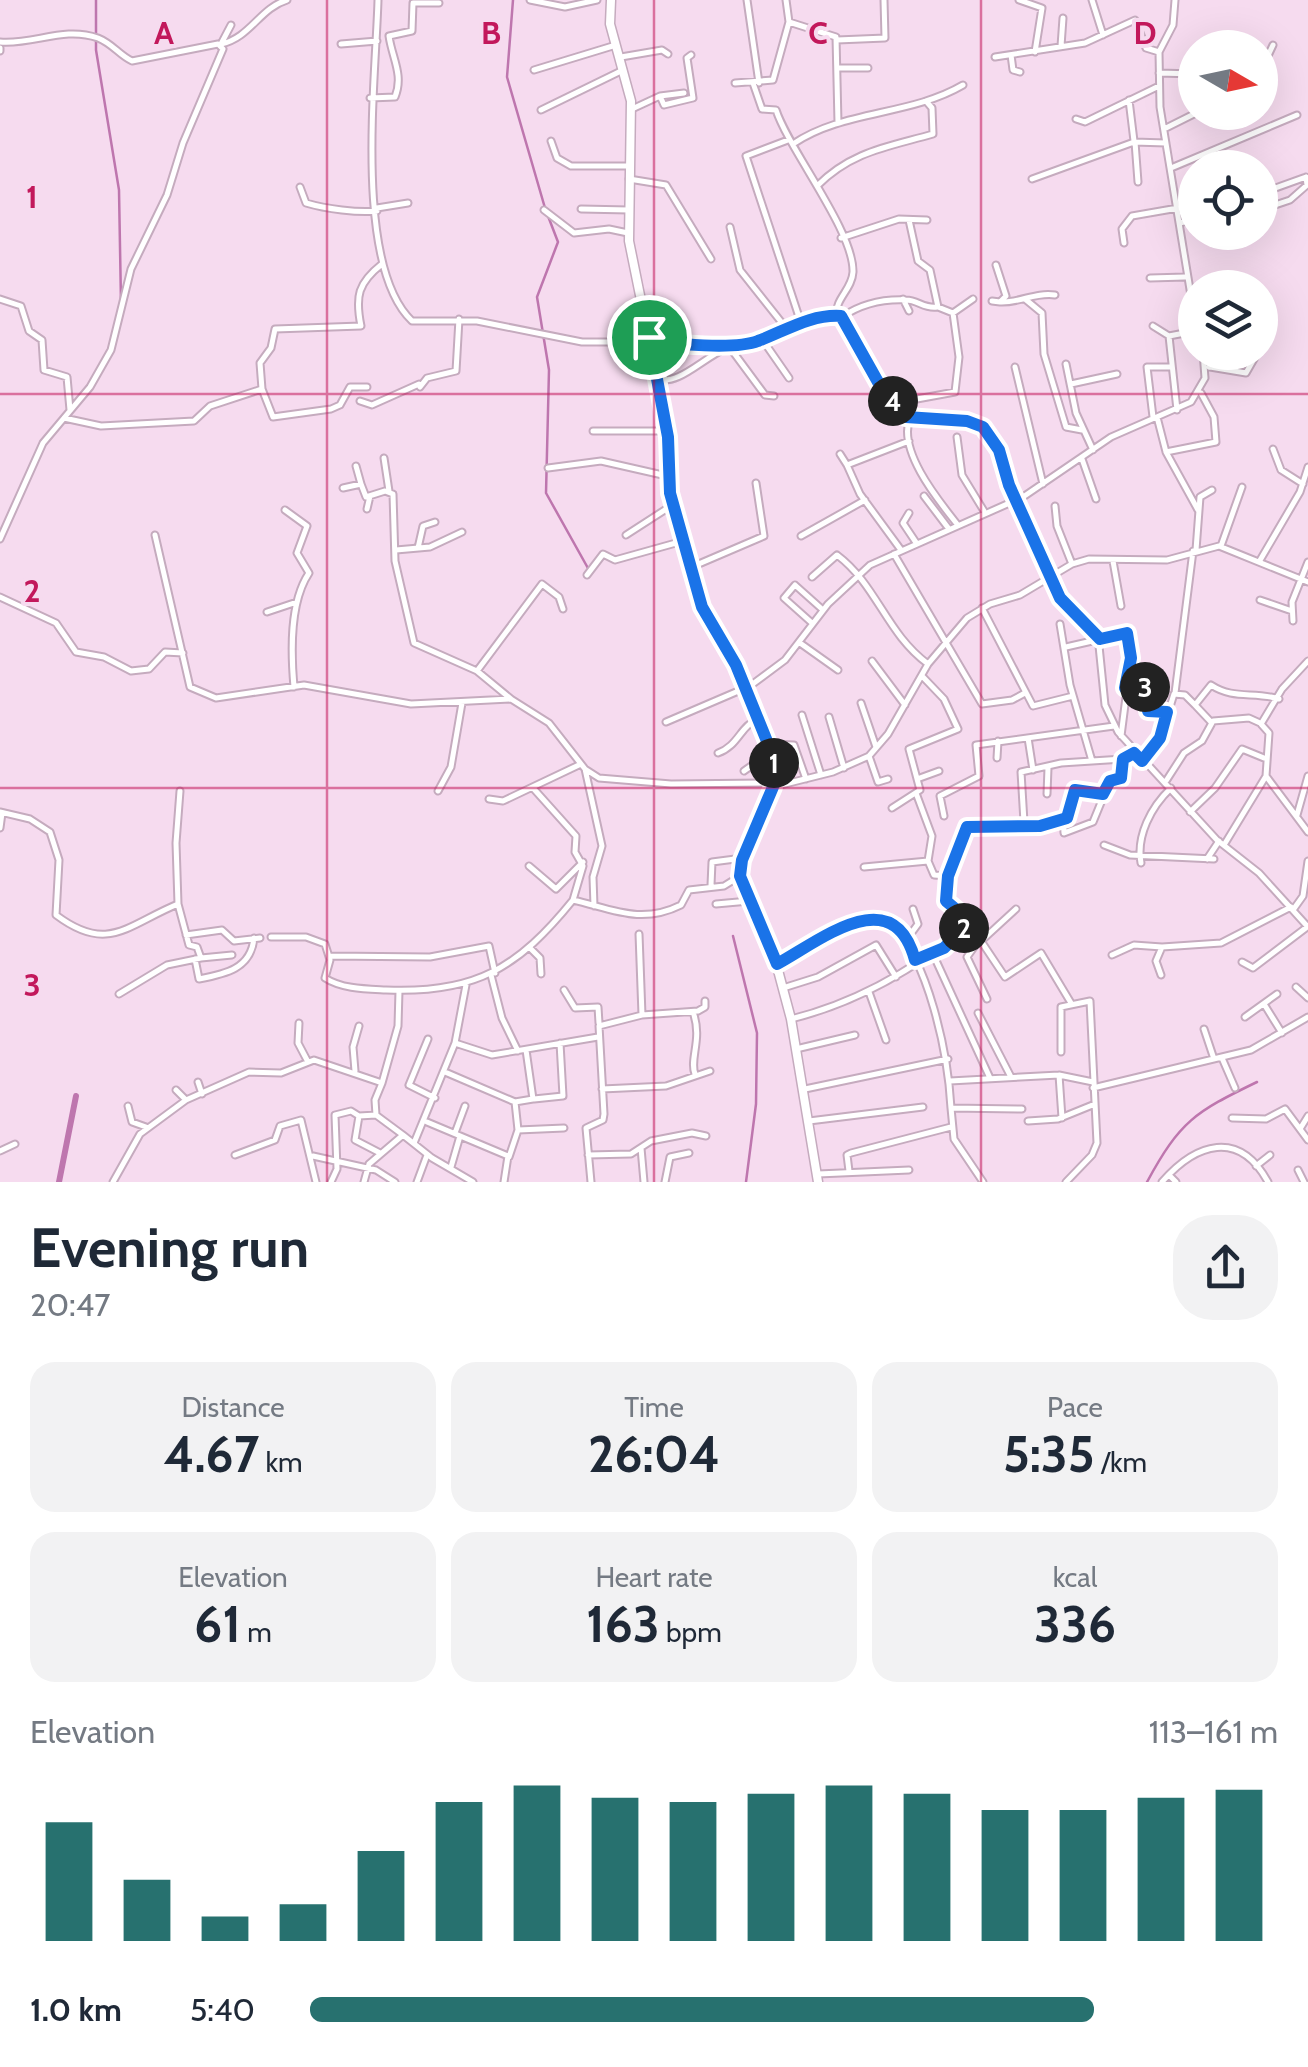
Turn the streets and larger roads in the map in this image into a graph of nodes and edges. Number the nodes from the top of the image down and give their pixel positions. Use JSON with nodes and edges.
{"nodes":[{"id":1,"x":287,"y":0,"type":"edge"},
{"id":2,"x":378,"y":0,"type":"edge"},
{"id":3,"x":530,"y":0,"type":"edge"},
{"id":4,"x":597,"y":0,"type":"edge"},
{"id":5,"x":611,"y":0,"type":"edge"},
{"id":6,"x":747,"y":0,"type":"edge"},
{"id":7,"x":786,"y":0,"type":"edge"},
{"id":8,"x":884,"y":0,"type":"edge"},
{"id":9,"x":1019,"y":0,"type":"edge"},
{"id":10,"x":1092,"y":0,"type":"edge"},
{"id":11,"x":1175,"y":0,"type":"edge"},
{"id":12,"x":439,"y":3,"type":"dead end"},
{"id":13,"x":1062,"y":18,"type":"dead end"},
{"id":14,"x":789,"y":22,"type":"junction"},
{"id":15,"x":231,"y":25,"type":"dead end"},
{"id":16,"x":1103,"y":35,"type":"junction"},
{"id":17,"x":837,"y":40,"type":"junction"},
{"id":18,"x":377,"y":41,"type":"junction"},
{"id":19,"x":220,"y":44,"type":"junction"},
{"id":20,"x":341,"y":44,"type":"dead end"},
{"id":21,"x":616,"y":45,"type":"junction"},
{"id":22,"x":1061,"y":46,"type":"junction"},
{"id":23,"x":0,"y":47,"type":"edge"},
{"id":24,"x":1035,"y":52,"type":"junction"},
{"id":25,"x":1159,"y":52,"type":"junction"},
{"id":26,"x":668,"y":54,"type":"dead end"},
{"id":27,"x":692,"y":55,"type":"dead end"},
{"id":28,"x":1010,"y":55,"type":"junction"},
{"id":29,"x":620,"y":57,"type":"junction"},
{"id":30,"x":995,"y":57,"type":"dead end"},
{"id":31,"x":838,"y":68,"type":"junction"},
{"id":32,"x":868,"y":68,"type":"dead end"},
{"id":33,"x":534,"y":70,"type":"dead end"},
{"id":34,"x":623,"y":70,"type":"junction"},
{"id":35,"x":1020,"y":72,"type":"dead end"},
{"id":36,"x":1159,"y":73,"type":"junction"},
{"id":37,"x":1178,"y":74,"type":"edge"},
{"id":38,"x":756,"y":82,"type":"junction"},
{"id":39,"x":735,"y":83,"type":"dead end"},
{"id":40,"x":963,"y":85,"type":"dead end"},
{"id":41,"x":1159,"y":86,"type":"junction"},
{"id":42,"x":684,"y":92,"type":"dead end"},
{"id":43,"x":660,"y":96,"type":"junction"},
{"id":44,"x":370,"y":98,"type":"junction"},
{"id":45,"x":1128,"y":100,"type":"junction"},
{"id":46,"x":926,"y":101,"type":"junction"},
{"id":47,"x":632,"y":109,"type":"junction"},
{"id":48,"x":540,"y":110,"type":"dead end"},
{"id":49,"x":1297,"y":114,"type":"dead end"},
{"id":50,"x":1076,"y":118,"type":"dead end"},
{"id":51,"x":1178,"y":122,"type":"edge"},
{"id":52,"x":838,"y":123,"type":"junction"},
{"id":53,"x":1164,"y":129,"type":"junction"},
{"id":54,"x":551,"y":141,"type":"dead end"},
{"id":55,"x":791,"y":142,"type":"junction"},
{"id":56,"x":1135,"y":142,"type":"junction"},
{"id":57,"x":1166,"y":142,"type":"junction"},
{"id":58,"x":628,"y":166,"type":"junction"},
{"id":59,"x":1171,"y":168,"type":"junction"},
{"id":60,"x":630,"y":179,"type":"junction"},
{"id":61,"x":1032,"y":179,"type":"dead end"},
{"id":62,"x":1138,"y":182,"type":"dead end"},
{"id":63,"x":817,"y":186,"type":"junction"},
{"id":64,"x":300,"y":187,"type":"dead end"},
{"id":65,"x":408,"y":202,"type":"dead end"},
{"id":66,"x":1274,"y":206,"type":"joint"},
{"id":67,"x":1178,"y":208,"type":"joint"},
{"id":68,"x":580,"y":209,"type":"dead end"},
{"id":69,"x":377,"y":210,"type":"junction"},
{"id":70,"x":544,"y":210,"type":"dead end"},
{"id":71,"x":629,"y":210,"type":"junction"},
{"id":72,"x":909,"y":220,"type":"junction"},
{"id":73,"x":927,"y":220,"type":"dead end"},
{"id":74,"x":730,"y":227,"type":"dead end"},
{"id":75,"x":628,"y":233,"type":"junction"},
{"id":76,"x":841,"y":238,"type":"junction"},
{"id":77,"x":1124,"y":243,"type":"dead end"},
{"id":78,"x":711,"y":259,"type":"dead end"},
{"id":79,"x":382,"y":264,"type":"junction"},
{"id":80,"x":996,"y":265,"type":"dead end"},
{"id":81,"x":1150,"y":278,"type":"dead end"},
{"id":82,"x":1178,"y":278,"type":"edge"},
{"id":83,"x":1055,"y":295,"type":"dead end"},
{"id":84,"x":0,"y":299,"type":"edge"},
{"id":85,"x":973,"y":299,"type":"dead end"},
{"id":86,"x":1026,"y":299,"type":"junction"},
{"id":87,"x":903,"y":300,"type":"junction"},
{"id":88,"x":938,"y":307,"type":"junction"},
{"id":89,"x":909,"y":311,"type":"dead end"},
{"id":90,"x":953,"y":313,"type":"junction"},
{"id":91,"x":839,"y":316,"type":"junction"},
{"id":92,"x":459,"y":319,"type":"junction"},
{"id":93,"x":801,"y":323,"type":"junction"},
{"id":94,"x":1154,"y":326,"type":"dead end"},
{"id":95,"x":786,"y":328,"type":"junction"},
{"id":96,"x":1178,"y":334,"type":"edge"},
{"id":97,"x":1169,"y":336,"type":"junction"},
{"id":98,"x":651,"y":338,"type":"junction"},
{"id":99,"x":762,"y":339,"type":"junction"},
{"id":100,"x":742,"y":343,"type":"junction"},
{"id":101,"x":731,"y":349,"type":"junction"},
{"id":102,"x":1066,"y":364,"type":"dead end"},
{"id":103,"x":1172,"y":367,"type":"junction"},
{"id":104,"x":1015,"y":368,"type":"dead end"},
{"id":105,"x":1207,"y":370,"type":"edge"},
{"id":106,"x":1223,"y":370,"type":"edge"},
{"id":107,"x":1248,"y":370,"type":"edge"},
{"id":108,"x":1116,"y":374,"type":"dead end"},
{"id":109,"x":789,"y":378,"type":"dead end"},
{"id":110,"x":657,"y":379,"type":"junction"},
{"id":111,"x":1070,"y":384,"type":"junction"},
{"id":112,"x":366,"y":387,"type":"dead end"},
{"id":113,"x":262,"y":389,"type":"junction"},
{"id":114,"x":1200,"y":392,"type":"junction"},
{"id":115,"x":774,"y":396,"type":"dead end"},
{"id":116,"x":360,"y":402,"type":"dead end"},
{"id":117,"x":894,"y":403,"type":"junction"},
{"id":118,"x":70,"y":410,"type":"junction"},
{"id":119,"x":1177,"y":410,"type":"junction"},
{"id":120,"x":1155,"y":417,"type":"junction"},
{"id":121,"x":64,"y":418,"type":"junction"},
{"id":122,"x":910,"y":418,"type":"junction"},
{"id":123,"x":1082,"y":430,"type":"junction"},
{"id":124,"x":592,"y":431,"type":"dead end"},
{"id":125,"x":667,"y":431,"type":"junction"},
{"id":126,"x":956,"y":436,"type":"dead end"},
{"id":127,"x":909,"y":441,"type":"junction"},
{"id":128,"x":1273,"y":449,"type":"dead end"},
{"id":129,"x":1093,"y":450,"type":"junction"},
{"id":130,"x":1166,"y":452,"type":"junction"},
{"id":131,"x":840,"y":454,"type":"dead end"},
{"id":132,"x":384,"y":458,"type":"dead end"},
{"id":133,"x":1082,"y":459,"type":"junction"},
{"id":134,"x":847,"y":464,"type":"junction"},
{"id":135,"x":356,"y":466,"type":"dead end"},
{"id":136,"x":1308,"y":467,"type":"edge"},
{"id":137,"x":548,"y":468,"type":"dead end"},
{"id":138,"x":668,"y":476,"type":"junction"},
{"id":139,"x":756,"y":483,"type":"dead end"},
{"id":140,"x":361,"y":484,"type":"junction"},
{"id":141,"x":1043,"y":484,"type":"junction"},
{"id":142,"x":344,"y":488,"type":"dead end"},
{"id":143,"x":1242,"y":488,"type":"dead end"},
{"id":144,"x":1212,"y":490,"type":"dead end"},
{"id":145,"x":1304,"y":490,"type":"edge"},
{"id":146,"x":389,"y":491,"type":"junction"},
{"id":147,"x":370,"y":496,"type":"junction"},
{"id":148,"x":924,"y":496,"type":"dead end"},
{"id":149,"x":1016,"y":499,"type":"junction"},
{"id":150,"x":1096,"y":499,"type":"dead end"},
{"id":151,"x":865,"y":500,"type":"junction"},
{"id":152,"x":674,"y":504,"type":"junction"},
{"id":153,"x":1055,"y":506,"type":"dead end"},
{"id":154,"x":367,"y":509,"type":"dead end"},
{"id":155,"x":286,"y":510,"type":"dead end"},
{"id":156,"x":1198,"y":510,"type":"junction"},
{"id":157,"x":984,"y":511,"type":"junction"},
{"id":158,"x":909,"y":513,"type":"dead end"},
{"id":159,"x":435,"y":522,"type":"dead end"},
{"id":160,"x":957,"y":524,"type":"junction"},
{"id":161,"x":949,"y":529,"type":"junction"},
{"id":162,"x":462,"y":532,"type":"dead end"},
{"id":163,"x":155,"y":534,"type":"dead end"},
{"id":164,"x":626,"y":534,"type":"dead end"},
{"id":165,"x":801,"y":536,"type":"dead end"},
{"id":166,"x":0,"y":539,"type":"edge"},
{"id":167,"x":686,"y":540,"type":"junction"},
{"id":168,"x":917,"y":544,"type":"junction"},
{"id":169,"x":1221,"y":546,"type":"junction"},
{"id":170,"x":416,"y":548,"type":"junction"},
{"id":171,"x":396,"y":550,"type":"junction"},
{"id":172,"x":1195,"y":550,"type":"junction"},
{"id":173,"x":902,"y":551,"type":"junction"},
{"id":174,"x":894,"y":554,"type":"junction"},
{"id":175,"x":1114,"y":560,"type":"junction"},
{"id":176,"x":1259,"y":562,"type":"junction"},
{"id":177,"x":1308,"y":562,"type":"edge"},
{"id":178,"x":1072,"y":564,"type":"junction"},
{"id":179,"x":694,"y":566,"type":"junction"},
{"id":180,"x":857,"y":574,"type":"junction"},
{"id":181,"x":587,"y":575,"type":"dead end"},
{"id":182,"x":1049,"y":576,"type":"junction"},
{"id":183,"x":812,"y":578,"type":"dead end"},
{"id":184,"x":1300,"y":580,"type":"junction"},
{"id":185,"x":1308,"y":582,"type":"edge"},
{"id":186,"x":0,"y":597,"type":"edge"},
{"id":187,"x":1260,"y":600,"type":"dead end"},
{"id":188,"x":298,"y":602,"type":"junction"},
{"id":189,"x":1120,"y":606,"type":"dead end"},
{"id":190,"x":982,"y":608,"type":"junction"},
{"id":191,"x":563,"y":609,"type":"dead end"},
{"id":192,"x":823,"y":610,"type":"junction"},
{"id":193,"x":267,"y":612,"type":"dead end"},
{"id":194,"x":1292,"y":612,"type":"junction"},
{"id":195,"x":1294,"y":622,"type":"dead end"},
{"id":196,"x":812,"y":623,"type":"junction"},
{"id":197,"x":1060,"y":624,"type":"dead end"},
{"id":198,"x":1100,"y":639,"type":"junction"},
{"id":199,"x":800,"y":642,"type":"junction"},
{"id":200,"x":946,"y":642,"type":"junction"},
{"id":201,"x":1066,"y":647,"type":"junction"},
{"id":202,"x":183,"y":653,"type":"junction"},
{"id":203,"x":872,"y":661,"type":"dead end"},
{"id":204,"x":1308,"y":661,"type":"edge"},
{"id":205,"x":928,"y":664,"type":"junction"},
{"id":206,"x":838,"y":670,"type":"dead end"},
{"id":207,"x":477,"y":671,"type":"junction"},
{"id":208,"x":922,"y":676,"type":"junction"},
{"id":209,"x":294,"y":688,"type":"junction"},
{"id":210,"x":744,"y":688,"type":"junction"},
{"id":211,"x":1125,"y":688,"type":"junction"},
{"id":212,"x":1024,"y":693,"type":"junction"},
{"id":213,"x":1174,"y":693,"type":"junction"},
{"id":214,"x":1073,"y":696,"type":"junction"},
{"id":215,"x":511,"y":698,"type":"junction"},
{"id":216,"x":1278,"y":698,"type":"junction"},
{"id":217,"x":861,"y":703,"type":"dead end"},
{"id":218,"x":462,"y":704,"type":"junction"},
{"id":219,"x":1195,"y":704,"type":"junction"},
{"id":220,"x":906,"y":705,"type":"junction"},
{"id":221,"x":1167,"y":712,"type":"junction"},
{"id":222,"x":802,"y":715,"type":"dead end"},
{"id":223,"x":829,"y":716,"type":"dead end"},
{"id":224,"x":760,"y":718,"type":"junction"},
{"id":225,"x":666,"y":722,"type":"dead end"},
{"id":226,"x":1213,"y":722,"type":"junction"},
{"id":227,"x":1261,"y":723,"type":"junction"},
{"id":228,"x":1114,"y":726,"type":"junction"},
{"id":229,"x":1084,"y":728,"type":"junction"},
{"id":230,"x":1121,"y":737,"type":"junction"},
{"id":231,"x":1028,"y":738,"type":"junction"},
{"id":232,"x":998,"y":742,"type":"junction"},
{"id":233,"x":771,"y":748,"type":"junction"},
{"id":234,"x":877,"y":748,"type":"junction"},
{"id":235,"x":1087,"y":748,"type":"junction"},
{"id":236,"x":718,"y":753,"type":"dead end"},
{"id":237,"x":1134,"y":753,"type":"junction"},
{"id":238,"x":869,"y":756,"type":"junction"},
{"id":239,"x":998,"y":758,"type":"dead end"},
{"id":240,"x":1123,"y":759,"type":"junction"},
{"id":241,"x":1265,"y":759,"type":"junction"},
{"id":242,"x":1092,"y":761,"type":"junction"},
{"id":243,"x":1142,"y":761,"type":"junction"},
{"id":244,"x":1079,"y":762,"type":"junction"},
{"id":245,"x":583,"y":766,"type":"junction"},
{"id":246,"x":844,"y":768,"type":"junction"},
{"id":247,"x":1048,"y":768,"type":"junction"},
{"id":248,"x":1033,"y":770,"type":"junction"},
{"id":249,"x":939,"y":771,"type":"dead end"},
{"id":250,"x":744,"y":772,"type":"dead end"},
{"id":251,"x":821,"y":775,"type":"junction"},
{"id":252,"x":1266,"y":776,"type":"junction"},
{"id":253,"x":1308,"y":777,"type":"edge"},
{"id":254,"x":806,"y":779,"type":"junction"},
{"id":255,"x":888,"y":779,"type":"dead end"},
{"id":256,"x":917,"y":779,"type":"junction"},
{"id":257,"x":1166,"y":781,"type":"junction"},
{"id":258,"x":773,"y":785,"type":"junction"},
{"id":259,"x":533,"y":788,"type":"junction"},
{"id":260,"x":1171,"y":788,"type":"junction"},
{"id":261,"x":180,"y":791,"type":"dead end"},
{"id":262,"x":438,"y":791,"type":"dead end"},
{"id":263,"x":916,"y":793,"type":"junction"},
{"id":264,"x":1047,"y":794,"type":"dead end"},
{"id":265,"x":1103,"y":794,"type":"junction"},
{"id":266,"x":488,"y":799,"type":"dead end"},
{"id":267,"x":892,"y":808,"type":"dead end"},
{"id":268,"x":1,"y":812,"type":"edge"},
{"id":269,"x":1190,"y":812,"type":"junction"},
{"id":270,"x":1297,"y":815,"type":"junction"},
{"id":271,"x":944,"y":816,"type":"dead end"},
{"id":272,"x":1308,"y":817,"type":"edge"},
{"id":273,"x":1064,"y":818,"type":"junction"},
{"id":274,"x":1301,"y":822,"type":"junction"},
{"id":275,"x":1021,"y":824,"type":"junction"},
{"id":276,"x":0,"y":828,"type":"edge"},
{"id":277,"x":1308,"y":832,"type":"edge"},
{"id":278,"x":1221,"y":843,"type":"junction"},
{"id":279,"x":1104,"y":846,"type":"dead end"},
{"id":280,"x":743,"y":858,"type":"junction"},
{"id":281,"x":1141,"y":859,"type":"junction"},
{"id":282,"x":1308,"y":860,"type":"edge"},
{"id":283,"x":582,"y":862,"type":"junction"},
{"id":284,"x":928,"y":862,"type":"junction"},
{"id":285,"x":529,"y":866,"type":"dead end"},
{"id":286,"x":864,"y":867,"type":"dead end"},
{"id":287,"x":740,"y":876,"type":"junction"},
{"id":288,"x":948,"y":876,"type":"junction"},
{"id":289,"x":711,"y":885,"type":"junction"},
{"id":290,"x":572,"y":900,"type":"junction"},
{"id":291,"x":749,"y":901,"type":"junction"},
{"id":292,"x":178,"y":904,"type":"junction"},
{"id":293,"x":716,"y":904,"type":"dead end"},
{"id":294,"x":594,"y":906,"type":"junction"},
{"id":295,"x":913,"y":909,"type":"dead end"},
{"id":296,"x":1016,"y":909,"type":"dead end"},
{"id":297,"x":1292,"y":909,"type":"junction"},
{"id":298,"x":1308,"y":927,"type":"edge"},
{"id":299,"x":964,"y":929,"type":"junction"},
{"id":300,"x":640,"y":934,"type":"dead end"},
{"id":301,"x":186,"y":935,"type":"junction"},
{"id":302,"x":271,"y":937,"type":"dead end"},
{"id":303,"x":907,"y":939,"type":"junction"},
{"id":304,"x":979,"y":942,"type":"junction"},
{"id":305,"x":1162,"y":947,"type":"junction"},
{"id":306,"x":530,"y":948,"type":"junction"},
{"id":307,"x":933,"y":954,"type":"junction"},
{"id":308,"x":232,"y":955,"type":"dead end"},
{"id":309,"x":1112,"y":955,"type":"dead end"},
{"id":310,"x":330,"y":956,"type":"junction"},
{"id":311,"x":198,"y":958,"type":"junction"},
{"id":312,"x":915,"y":960,"type":"junction"},
{"id":313,"x":1242,"y":962,"type":"dead end"},
{"id":314,"x":777,"y":964,"type":"junction"},
{"id":315,"x":493,"y":974,"type":"junction"},
{"id":316,"x":541,"y":974,"type":"dead end"},
{"id":317,"x":1160,"y":976,"type":"dead end"},
{"id":318,"x":896,"y":978,"type":"junction"},
{"id":319,"x":466,"y":985,"type":"junction"},
{"id":320,"x":1296,"y":987,"type":"dead end"},
{"id":321,"x":783,"y":988,"type":"junction"},
{"id":322,"x":564,"y":990,"type":"dead end"},
{"id":323,"x":398,"y":991,"type":"junction"},
{"id":324,"x":869,"y":992,"type":"junction"},
{"id":325,"x":119,"y":994,"type":"dead end"},
{"id":326,"x":1277,"y":994,"type":"dead end"},
{"id":327,"x":1308,"y":998,"type":"edge"},
{"id":328,"x":704,"y":1000,"type":"dead end"},
{"id":329,"x":987,"y":1000,"type":"dead end"},
{"id":330,"x":1071,"y":1003,"type":"junction"},
{"id":331,"x":1264,"y":1004,"type":"junction"},
{"id":332,"x":694,"y":1012,"type":"junction"},
{"id":333,"x":978,"y":1014,"type":"dead end"},
{"id":334,"x":642,"y":1016,"type":"junction"},
{"id":335,"x":1308,"y":1017,"type":"edge"},
{"id":336,"x":1246,"y":1018,"type":"dead end"},
{"id":337,"x":791,"y":1019,"type":"junction"},
{"id":338,"x":299,"y":1023,"type":"dead end"},
{"id":339,"x":359,"y":1026,"type":"dead end"},
{"id":340,"x":599,"y":1026,"type":"junction"},
{"id":341,"x":1204,"y":1028,"type":"dead end"},
{"id":342,"x":1282,"y":1033,"type":"junction"},
{"id":343,"x":855,"y":1036,"type":"dead end"},
{"id":344,"x":599,"y":1037,"type":"junction"},
{"id":345,"x":428,"y":1040,"type":"dead end"},
{"id":346,"x":886,"y":1040,"type":"dead end"},
{"id":347,"x":455,"y":1043,"type":"junction"},
{"id":348,"x":560,"y":1044,"type":"junction"},
{"id":349,"x":796,"y":1049,"type":"junction"},
{"id":350,"x":522,"y":1051,"type":"junction"},
{"id":351,"x":1061,"y":1052,"type":"dead end"},
{"id":352,"x":1222,"y":1058,"type":"junction"},
{"id":353,"x":948,"y":1060,"type":"junction"},
{"id":354,"x":1214,"y":1060,"type":"junction"},
{"id":355,"x":308,"y":1062,"type":"junction"},
{"id":356,"x":355,"y":1071,"type":"junction"},
{"id":357,"x":710,"y":1071,"type":"dead end"},
{"id":358,"x":444,"y":1072,"type":"junction"},
{"id":359,"x":1059,"y":1074,"type":"junction"},
{"id":360,"x":695,"y":1075,"type":"junction"},
{"id":361,"x":1011,"y":1078,"type":"junction"},
{"id":362,"x":991,"y":1080,"type":"junction"},
{"id":363,"x":950,"y":1081,"type":"junction"},
{"id":364,"x":198,"y":1082,"type":"dead end"},
{"id":365,"x":382,"y":1083,"type":"junction"},
{"id":366,"x":1093,"y":1085,"type":"junction"},
{"id":367,"x":1235,"y":1088,"type":"dead end"},
{"id":368,"x":602,"y":1089,"type":"junction"},
{"id":369,"x":176,"y":1090,"type":"dead end"},
{"id":370,"x":804,"y":1090,"type":"junction"},
{"id":371,"x":202,"y":1094,"type":"junction"},
{"id":372,"x":435,"y":1098,"type":"junction"},
{"id":373,"x":533,"y":1099,"type":"junction"},
{"id":374,"x":186,"y":1100,"type":"junction"},
{"id":375,"x":515,"y":1102,"type":"junction"},
{"id":376,"x":1095,"y":1104,"type":"junction"},
{"id":377,"x":128,"y":1106,"type":"dead end"},
{"id":378,"x":466,"y":1106,"type":"dead end"},
{"id":379,"x":923,"y":1107,"type":"dead end"},
{"id":380,"x":951,"y":1108,"type":"junction"},
{"id":381,"x":1022,"y":1109,"type":"dead end"},
{"id":382,"x":376,"y":1115,"type":"junction"},
{"id":383,"x":360,"y":1116,"type":"junction"},
{"id":384,"x":1308,"y":1116,"type":"edge"},
{"id":385,"x":1062,"y":1118,"type":"junction"},
{"id":386,"x":1232,"y":1118,"type":"dead end"},
{"id":387,"x":1028,"y":1120,"type":"dead end"},
{"id":388,"x":426,"y":1121,"type":"junction"},
{"id":389,"x":809,"y":1121,"type":"junction"},
{"id":390,"x":951,"y":1126,"type":"junction"},
{"id":391,"x":146,"y":1128,"type":"junction"},
{"id":392,"x":564,"y":1128,"type":"dead end"},
{"id":393,"x":518,"y":1130,"type":"junction"},
{"id":394,"x":1300,"y":1130,"type":"junction"},
{"id":395,"x":458,"y":1134,"type":"junction"},
{"id":396,"x":404,"y":1135,"type":"junction"},
{"id":397,"x":706,"y":1136,"type":"dead end"},
{"id":398,"x":1308,"y":1140,"type":"edge"},
{"id":399,"x":414,"y":1143,"type":"junction"},
{"id":400,"x":16,"y":1144,"type":"dead end"},
{"id":401,"x":640,"y":1145,"type":"junction"},
{"id":402,"x":0,"y":1151,"type":"edge"},
{"id":403,"x":690,"y":1152,"type":"dead end"},
{"id":404,"x":380,"y":1153,"type":"junction"},
{"id":405,"x":236,"y":1155,"type":"dead end"},
{"id":406,"x":427,"y":1155,"type":"junction"},
{"id":407,"x":588,"y":1155,"type":"junction"},
{"id":408,"x":1270,"y":1155,"type":"dead end"},
{"id":409,"x":313,"y":1156,"type":"junction"},
{"id":410,"x":509,"y":1158,"type":"junction"},
{"id":411,"x":334,"y":1160,"type":"junction"},
{"id":412,"x":1256,"y":1166,"type":"junction"},
{"id":413,"x":451,"y":1167,"type":"junction"},
{"id":414,"x":367,"y":1168,"type":"junction"},
{"id":415,"x":909,"y":1170,"type":"dead end"},
{"id":416,"x":1298,"y":1170,"type":"dead end"},
{"id":417,"x":849,"y":1171,"type":"junction"},
{"id":418,"x":1168,"y":1175,"type":"junction"},
{"id":419,"x":817,"y":1178,"type":"edge"},
{"id":420,"x":113,"y":1182,"type":"edge"},
{"id":421,"x":316,"y":1182,"type":"edge"},
{"id":422,"x":331,"y":1182,"type":"edge"},
{"id":423,"x":364,"y":1182,"type":"edge"},
{"id":424,"x":395,"y":1182,"type":"edge"},
{"id":425,"x":416,"y":1182,"type":"edge"},
{"id":426,"x":474,"y":1182,"type":"edge"},
{"id":427,"x":504,"y":1182,"type":"edge"},
{"id":428,"x":592,"y":1182,"type":"edge"},
{"id":429,"x":644,"y":1182,"type":"edge"},
{"id":430,"x":666,"y":1182,"type":"edge"},
{"id":431,"x":983,"y":1182,"type":"edge"},
{"id":432,"x":1066,"y":1182,"type":"edge"},
{"id":433,"x":1162,"y":1182,"type":"edge"},
{"id":434,"x":1176,"y":1182,"type":"edge"},
{"id":435,"x":1268,"y":1182,"type":"edge"},
{"id":436,"x":1304,"y":1182,"type":"edge"}],
"edges":[{"from":1,"to":19,"type":"street"},
{"from":2,"to":18,"type":"street"},
{"from":3,"to":4,"type":"street"},
{"from":5,"to":21,"type":"street"},
{"from":6,"to":38,"type":"street"},
{"from":7,"to":14,"type":"street"},
{"from":8,"to":17,"type":"street"},
{"from":9,"to":24,"type":"street"},
{"from":10,"to":16,"type":"street"},
{"from":11,"to":25,"type":"street"},
{"from":12,"to":44,"type":"street"},
{"from":13,"to":22,"type":"street"},
{"from":14,"to":17,"type":"street"},
{"from":14,"to":38,"type":"street"},
{"from":15,"to":19,"type":"street"},
{"from":16,"to":22,"type":"street"},
{"from":16,"to":25,"type":"street"},
{"from":17,"to":31,"type":"street"},
{"from":18,"to":20,"type":"street"},
{"from":18,"to":44,"type":"street"},
{"from":19,"to":23,"type":"street"},
{"from":19,"to":118,"type":"street"},
{"from":21,"to":29,"type":"street"},
{"from":21,"to":33,"type":"street"},
{"from":22,"to":24,"type":"street"},
{"from":24,"to":28,"type":"street"},
{"from":25,"to":36,"type":"street"},
{"from":26,"to":29,"type":"street"},
{"from":27,"to":43,"type":"street"},
{"from":28,"to":30,"type":"street"},
{"from":28,"to":35,"type":"street"},
{"from":29,"to":34,"type":"street"},
{"from":31,"to":32,"type":"street"},
{"from":31,"to":52,"type":"street"},
{"from":34,"to":47,"type":"street"},
{"from":34,"to":48,"type":"street"},
{"from":36,"to":37,"type":"street"},
{"from":36,"to":41,"type":"street"},
{"from":38,"to":39,"type":"street"},
{"from":38,"to":55,"type":"street"},
{"from":40,"to":46,"type":"street"},
{"from":41,"to":45,"type":"street"},
{"from":41,"to":53,"type":"street"},
{"from":42,"to":43,"type":"street"},
{"from":43,"to":47,"type":"street"},
{"from":44,"to":69,"type":"street"},
{"from":45,"to":50,"type":"street"},
{"from":45,"to":56,"type":"street"},
{"from":46,"to":52,"type":"street"},
{"from":46,"to":63,"type":"street"},
{"from":47,"to":58,"type":"street"},
{"from":49,"to":59,"type":"street"},
{"from":51,"to":53,"type":"street"},
{"from":52,"to":55,"type":"street"},
{"from":53,"to":57,"type":"street"},
{"from":54,"to":58,"type":"street"},
{"from":55,"to":63,"type":"street"},
{"from":55,"to":93,"type":"street"},
{"from":56,"to":57,"type":"street"},
{"from":56,"to":61,"type":"street"},
{"from":56,"to":62,"type":"street"},
{"from":57,"to":59,"type":"street"},
{"from":58,"to":60,"type":"street"},
{"from":59,"to":67,"type":"street"},
{"from":60,"to":71,"type":"street"},
{"from":60,"to":78,"type":"street"},
{"from":63,"to":76,"type":"street"},
{"from":64,"to":69,"type":"street"},
{"from":65,"to":69,"type":"street"},
{"from":66,"to":66,"type":"street"},
{"from":67,"to":77,"type":"street"},
{"from":68,"to":71,"type":"street"},
{"from":69,"to":79,"type":"street"},
{"from":70,"to":75,"type":"street"},
{"from":71,"to":75,"type":"street"},
{"from":72,"to":73,"type":"street"},
{"from":72,"to":76,"type":"street"},
{"from":72,"to":88,"type":"street"},
{"from":74,"to":95,"type":"street"},
{"from":75,"to":98,"type":"street"},
{"from":76,"to":91,"type":"street"},
{"from":79,"to":92,"type":"street"},
{"from":79,"to":113,"type":"street"},
{"from":80,"to":86,"type":"street"},
{"from":81,"to":82,"type":"street"},
{"from":83,"to":86,"type":"street"},
{"from":84,"to":118,"type":"street"},
{"from":85,"to":90,"type":"street"},
{"from":86,"to":123,"type":"street"},
{"from":87,"to":88,"type":"street"},
{"from":87,"to":89,"type":"street"},
{"from":87,"to":91,"type":"street"},
{"from":88,"to":90,"type":"street"},
{"from":90,"to":117,"type":"street"},
{"from":91,"to":93,"type":"street"},
{"from":91,"to":117,"type":"street"},
{"from":92,"to":98,"type":"street"},
{"from":92,"to":116,"type":"street"},
{"from":93,"to":95,"type":"street"},
{"from":94,"to":97,"type":"street"},
{"from":95,"to":99,"type":"street"},
{"from":96,"to":97,"type":"street"},
{"from":97,"to":103,"type":"street"},
{"from":98,"to":100,"type":"street"},
{"from":98,"to":110,"type":"street"},
{"from":99,"to":100,"type":"street"},
{"from":99,"to":109,"type":"street"},
{"from":100,"to":101,"type":"street"},
{"from":101,"to":110,"type":"street"},
{"from":101,"to":115,"type":"street"},
{"from":102,"to":111,"type":"street"},
{"from":103,"to":119,"type":"street"},
{"from":103,"to":120,"type":"street"},
{"from":104,"to":141,"type":"street"},
{"from":105,"to":114,"type":"street"},
{"from":106,"to":107,"type":"street"},
{"from":108,"to":111,"type":"street"},
{"from":110,"to":125,"type":"street"},
{"from":111,"to":123,"type":"street"},
{"from":112,"to":113,"type":"street"},
{"from":113,"to":121,"type":"street"},
{"from":114,"to":119,"type":"street"},
{"from":114,"to":130,"type":"street"},
{"from":117,"to":122,"type":"street"},
{"from":118,"to":121,"type":"street"},
{"from":119,"to":120,"type":"street"},
{"from":120,"to":129,"type":"street"},
{"from":120,"to":130,"type":"street"},
{"from":121,"to":166,"type":"street"},
{"from":122,"to":127,"type":"street"},
{"from":122,"to":149,"type":"street"},
{"from":123,"to":129,"type":"street"},
{"from":124,"to":125,"type":"street"},
{"from":125,"to":138,"type":"street"},
{"from":126,"to":157,"type":"street"},
{"from":127,"to":134,"type":"street"},
{"from":127,"to":160,"type":"street"},
{"from":128,"to":145,"type":"street"},
{"from":129,"to":133,"type":"street"},
{"from":130,"to":156,"type":"street"},
{"from":131,"to":134,"type":"street"},
{"from":132,"to":146,"type":"street"},
{"from":133,"to":141,"type":"street"},
{"from":133,"to":150,"type":"street"},
{"from":134,"to":151,"type":"street"},
{"from":135,"to":140,"type":"street"},
{"from":136,"to":145,"type":"street"},
{"from":137,"to":138,"type":"street"},
{"from":138,"to":152,"type":"street"},
{"from":139,"to":179,"type":"street"},
{"from":140,"to":142,"type":"street"},
{"from":140,"to":147,"type":"street"},
{"from":141,"to":149,"type":"street"},
{"from":143,"to":169,"type":"street"},
{"from":144,"to":156,"type":"street"},
{"from":145,"to":176,"type":"street"},
{"from":146,"to":147,"type":"street"},
{"from":146,"to":171,"type":"street"},
{"from":147,"to":154,"type":"street"},
{"from":148,"to":161,"type":"street"},
{"from":149,"to":157,"type":"street"},
{"from":149,"to":182,"type":"street"},
{"from":151,"to":165,"type":"street"},
{"from":151,"to":173,"type":"street"},
{"from":152,"to":164,"type":"street"},
{"from":152,"to":167,"type":"street"},
{"from":153,"to":178,"type":"street"},
{"from":155,"to":188,"type":"street"},
{"from":156,"to":172,"type":"street"},
{"from":157,"to":160,"type":"street"},
{"from":158,"to":168,"type":"street"},
{"from":159,"to":170,"type":"street"},
{"from":160,"to":161,"type":"street"},
{"from":161,"to":168,"type":"street"},
{"from":162,"to":170,"type":"street"},
{"from":163,"to":202,"type":"street"},
{"from":167,"to":179,"type":"street"},
{"from":167,"to":181,"type":"street"},
{"from":168,"to":173,"type":"street"},
{"from":169,"to":172,"type":"street"},
{"from":169,"to":176,"type":"street"},
{"from":170,"to":171,"type":"street"},
{"from":171,"to":207,"type":"street"},
{"from":172,"to":175,"type":"street"},
{"from":172,"to":213,"type":"street"},
{"from":173,"to":174,"type":"street"},
{"from":174,"to":180,"type":"street"},
{"from":174,"to":200,"type":"street"},
{"from":175,"to":178,"type":"street"},
{"from":175,"to":189,"type":"street"},
{"from":176,"to":184,"type":"street"},
{"from":177,"to":184,"type":"street"},
{"from":178,"to":182,"type":"street"},
{"from":179,"to":210,"type":"street"},
{"from":180,"to":183,"type":"street"},
{"from":180,"to":192,"type":"street"},
{"from":180,"to":205,"type":"street"},
{"from":182,"to":190,"type":"street"},
{"from":182,"to":198,"type":"street"},
{"from":184,"to":185,"type":"street"},
{"from":184,"to":194,"type":"street"},
{"from":186,"to":202,"type":"street"},
{"from":187,"to":194,"type":"street"},
{"from":188,"to":193,"type":"street"},
{"from":188,"to":209,"type":"street"},
{"from":190,"to":200,"type":"street"},
{"from":190,"to":212,"type":"street"},
{"from":191,"to":207,"type":"street"},
{"from":192,"to":196,"type":"street"},
{"from":192,"to":196,"type":"street"},
{"from":194,"to":195,"type":"street"},
{"from":196,"to":199,"type":"street"},
{"from":197,"to":201,"type":"street"},
{"from":198,"to":201,"type":"street"},
{"from":198,"to":211,"type":"street"},
{"from":198,"to":228,"type":"street"},
{"from":199,"to":206,"type":"street"},
{"from":199,"to":210,"type":"street"},
{"from":200,"to":205,"type":"street"},
{"from":200,"to":212,"type":"street"},
{"from":201,"to":214,"type":"street"},
{"from":202,"to":209,"type":"street"},
{"from":203,"to":220,"type":"street"},
{"from":204,"to":216,"type":"street"},
{"from":205,"to":208,"type":"street"},
{"from":207,"to":215,"type":"street"},
{"from":208,"to":220,"type":"street"},
{"from":208,"to":256,"type":"street"},
{"from":209,"to":218,"type":"street"},
{"from":210,"to":224,"type":"street"},
{"from":210,"to":225,"type":"street"},
{"from":211,"to":221,"type":"street"},
{"from":211,"to":230,"type":"street"},
{"from":212,"to":214,"type":"street"},
{"from":213,"to":219,"type":"street"},
{"from":213,"to":221,"type":"street"},
{"from":214,"to":229,"type":"street"},
{"from":215,"to":218,"type":"street"},
{"from":215,"to":245,"type":"street"},
{"from":216,"to":219,"type":"street"},
{"from":216,"to":227,"type":"street"},
{"from":217,"to":234,"type":"street"},
{"from":218,"to":262,"type":"street"},
{"from":219,"to":226,"type":"street"},
{"from":220,"to":234,"type":"street"},
{"from":221,"to":243,"type":"street"},
{"from":222,"to":251,"type":"street"},
{"from":223,"to":246,"type":"street"},
{"from":224,"to":233,"type":"street"},
{"from":224,"to":236,"type":"street"},
{"from":226,"to":227,"type":"street"},
{"from":226,"to":257,"type":"street"},
{"from":227,"to":241,"type":"street"},
{"from":228,"to":229,"type":"street"},
{"from":228,"to":230,"type":"street"},
{"from":229,"to":231,"type":"street"},
{"from":229,"to":235,"type":"street"},
{"from":230,"to":237,"type":"street"},
{"from":231,"to":232,"type":"street"},
{"from":231,"to":248,"type":"street"},
{"from":232,"to":239,"type":"street"},
{"from":232,"to":271,"type":"street"},
{"from":233,"to":250,"type":"street"},
{"from":233,"to":254,"type":"street"},
{"from":233,"to":258,"type":"street"},
{"from":234,"to":238,"type":"street"},
{"from":235,"to":242,"type":"street"},
{"from":235,"to":244,"type":"street"},
{"from":237,"to":240,"type":"street"},
{"from":237,"to":243,"type":"street"},
{"from":238,"to":246,"type":"street"},
{"from":238,"to":255,"type":"street"},
{"from":240,"to":242,"type":"street"},
{"from":240,"to":265,"type":"street"},
{"from":241,"to":252,"type":"street"},
{"from":241,"to":269,"type":"street"},
{"from":242,"to":244,"type":"street"},
{"from":243,"to":257,"type":"street"},
{"from":244,"to":247,"type":"street"},
{"from":245,"to":258,"type":"street"},
{"from":245,"to":259,"type":"street"},
{"from":245,"to":294,"type":"street"},
{"from":246,"to":251,"type":"street"},
{"from":247,"to":248,"type":"street"},
{"from":247,"to":264,"type":"street"},
{"from":248,"to":275,"type":"street"},
{"from":249,"to":256,"type":"street"},
{"from":251,"to":254,"type":"street"},
{"from":252,"to":270,"type":"street"},
{"from":252,"to":278,"type":"street"},
{"from":253,"to":270,"type":"street"},
{"from":254,"to":258,"type":"street"},
{"from":256,"to":263,"type":"street"},
{"from":257,"to":260,"type":"street"},
{"from":258,"to":280,"type":"street"},
{"from":259,"to":266,"type":"street"},
{"from":259,"to":283,"type":"street"},
{"from":260,"to":269,"type":"street"},
{"from":260,"to":281,"type":"street"},
{"from":261,"to":292,"type":"street"},
{"from":263,"to":267,"type":"street"},
{"from":263,"to":284,"type":"street"},
{"from":265,"to":273,"type":"street"},
{"from":265,"to":273,"type":"street"},
{"from":268,"to":276,"type":"street"},
{"from":268,"to":292,"type":"street"},
{"from":269,"to":278,"type":"street"},
{"from":270,"to":274,"type":"street"},
{"from":272,"to":274,"type":"street"},
{"from":273,"to":275,"type":"street"},
{"from":274,"to":277,"type":"street"},
{"from":275,"to":288,"type":"street"},
{"from":278,"to":281,"type":"street"},
{"from":278,"to":297,"type":"street"},
{"from":279,"to":281,"type":"street"},
{"from":280,"to":287,"type":"street"},
{"from":280,"to":289,"type":"street"},
{"from":282,"to":297,"type":"street"},
{"from":283,"to":285,"type":"street"},
{"from":283,"to":290,"type":"street"},
{"from":284,"to":286,"type":"street"},
{"from":284,"to":288,"type":"street"},
{"from":287,"to":289,"type":"street"},
{"from":287,"to":291,"type":"street"},
{"from":288,"to":299,"type":"street"},
{"from":289,"to":294,"type":"street"},
{"from":290,"to":294,"type":"street"},
{"from":290,"to":306,"type":"street"},
{"from":291,"to":293,"type":"street"},
{"from":291,"to":314,"type":"street"},
{"from":292,"to":301,"type":"street"},
{"from":295,"to":303,"type":"street"},
{"from":296,"to":304,"type":"street"},
{"from":297,"to":298,"type":"street"},
{"from":297,"to":305,"type":"street"},
{"from":298,"to":313,"type":"street"},
{"from":299,"to":304,"type":"street"},
{"from":299,"to":307,"type":"street"},
{"from":300,"to":334,"type":"street"},
{"from":301,"to":311,"type":"street"},
{"from":301,"to":311,"type":"street"},
{"from":302,"to":310,"type":"street"},
{"from":303,"to":312,"type":"street"},
{"from":303,"to":314,"type":"street"},
{"from":304,"to":329,"type":"street"},
{"from":304,"to":330,"type":"street"},
{"from":305,"to":309,"type":"street"},
{"from":305,"to":317,"type":"street"},
{"from":306,"to":315,"type":"street"},
{"from":306,"to":316,"type":"street"},
{"from":307,"to":312,"type":"street"},
{"from":307,"to":362,"type":"street"},
{"from":308,"to":311,"type":"street"},
{"from":310,"to":315,"type":"street"},
{"from":310,"to":323,"type":"street"},
{"from":311,"to":325,"type":"street"},
{"from":312,"to":318,"type":"street"},
{"from":312,"to":353,"type":"street"},
{"from":314,"to":321,"type":"street"},
{"from":315,"to":319,"type":"street"},
{"from":315,"to":350,"type":"street"},
{"from":318,"to":321,"type":"street"},
{"from":318,"to":324,"type":"street"},
{"from":319,"to":323,"type":"street"},
{"from":319,"to":347,"type":"street"},
{"from":320,"to":327,"type":"street"},
{"from":321,"to":337,"type":"street"},
{"from":322,"to":340,"type":"street"},
{"from":323,"to":365,"type":"street"},
{"from":324,"to":337,"type":"street"},
{"from":324,"to":346,"type":"street"},
{"from":326,"to":331,"type":"street"},
{"from":328,"to":332,"type":"street"},
{"from":330,"to":351,"type":"street"},
{"from":330,"to":366,"type":"street"},
{"from":331,"to":336,"type":"street"},
{"from":331,"to":342,"type":"street"},
{"from":332,"to":334,"type":"street"},
{"from":332,"to":360,"type":"street"},
{"from":333,"to":361,"type":"street"},
{"from":334,"to":340,"type":"street"},
{"from":335,"to":342,"type":"street"},
{"from":337,"to":349,"type":"street"},
{"from":338,"to":355,"type":"street"},
{"from":339,"to":356,"type":"street"},
{"from":340,"to":344,"type":"street"},
{"from":341,"to":354,"type":"street"},
{"from":342,"to":352,"type":"street"},
{"from":343,"to":349,"type":"street"},
{"from":344,"to":348,"type":"street"},
{"from":344,"to":368,"type":"street"},
{"from":345,"to":372,"type":"street"},
{"from":347,"to":350,"type":"street"},
{"from":347,"to":358,"type":"street"},
{"from":348,"to":350,"type":"street"},
{"from":348,"to":373,"type":"street"},
{"from":349,"to":370,"type":"street"},
{"from":350,"to":373,"type":"street"},
{"from":352,"to":354,"type":"street"},
{"from":352,"to":367,"type":"street"},
{"from":353,"to":363,"type":"street"},
{"from":353,"to":370,"type":"street"},
{"from":354,"to":366,"type":"street"},
{"from":355,"to":356,"type":"street"},
{"from":355,"to":371,"type":"street"},
{"from":356,"to":365,"type":"street"},
{"from":357,"to":360,"type":"street"},
{"from":358,"to":372,"type":"street"},
{"from":358,"to":375,"type":"street"},
{"from":359,"to":361,"type":"street"},
{"from":359,"to":366,"type":"street"},
{"from":359,"to":385,"type":"street"},
{"from":360,"to":368,"type":"street"},
{"from":361,"to":362,"type":"street"},
{"from":362,"to":363,"type":"street"},
{"from":363,"to":380,"type":"street"},
{"from":364,"to":371,"type":"street"},
{"from":365,"to":382,"type":"street"},
{"from":366,"to":376,"type":"street"},
{"from":368,"to":407,"type":"street"},
{"from":369,"to":374,"type":"street"},
{"from":370,"to":389,"type":"street"},
{"from":371,"to":374,"type":"street"},
{"from":372,"to":388,"type":"street"},
{"from":373,"to":375,"type":"street"},
{"from":374,"to":391,"type":"street"},
{"from":375,"to":393,"type":"street"},
{"from":376,"to":385,"type":"street"},
{"from":376,"to":432,"type":"street"},
{"from":377,"to":391,"type":"street"},
{"from":378,"to":395,"type":"street"},
{"from":379,"to":389,"type":"street"},
{"from":380,"to":381,"type":"street"},
{"from":380,"to":390,"type":"street"},
{"from":382,"to":383,"type":"street"},
{"from":382,"to":396,"type":"street"},
{"from":383,"to":404,"type":"street"},
{"from":383,"to":411,"type":"street"},
{"from":384,"to":394,"type":"street"},
{"from":385,"to":387,"type":"street"},
{"from":386,"to":394,"type":"street"},
{"from":388,"to":395,"type":"street"},
{"from":388,"to":399,"type":"street"},
{"from":389,"to":419,"type":"street"},
{"from":390,"to":417,"type":"street"},
{"from":390,"to":431,"type":"street"},
{"from":391,"to":420,"type":"street"},
{"from":392,"to":393,"type":"street"},
{"from":393,"to":410,"type":"street"},
{"from":394,"to":398,"type":"street"},
{"from":395,"to":410,"type":"street"},
{"from":395,"to":413,"type":"street"},
{"from":396,"to":399,"type":"street"},
{"from":396,"to":404,"type":"street"},
{"from":397,"to":401,"type":"street"},
{"from":399,"to":406,"type":"street"},
{"from":400,"to":402,"type":"street"},
{"from":401,"to":407,"type":"street"},
{"from":401,"to":429,"type":"street"},
{"from":403,"to":430,"type":"street"},
{"from":404,"to":414,"type":"street"},
{"from":405,"to":409,"type":"street"},
{"from":406,"to":413,"type":"street"},
{"from":406,"to":425,"type":"street"},
{"from":407,"to":428,"type":"street"},
{"from":408,"to":412,"type":"street"},
{"from":409,"to":411,"type":"street"},
{"from":409,"to":421,"type":"street"},
{"from":410,"to":427,"type":"street"},
{"from":411,"to":414,"type":"street"},
{"from":411,"to":422,"type":"street"},
{"from":412,"to":418,"type":"street"},
{"from":412,"to":435,"type":"street"},
{"from":413,"to":426,"type":"street"},
{"from":414,"to":423,"type":"street"},
{"from":414,"to":424,"type":"street"},
{"from":415,"to":417,"type":"street"},
{"from":416,"to":436,"type":"street"},
{"from":417,"to":419,"type":"street"},
{"from":418,"to":433,"type":"street"},
{"from":418,"to":434,"type":"street"}]}
